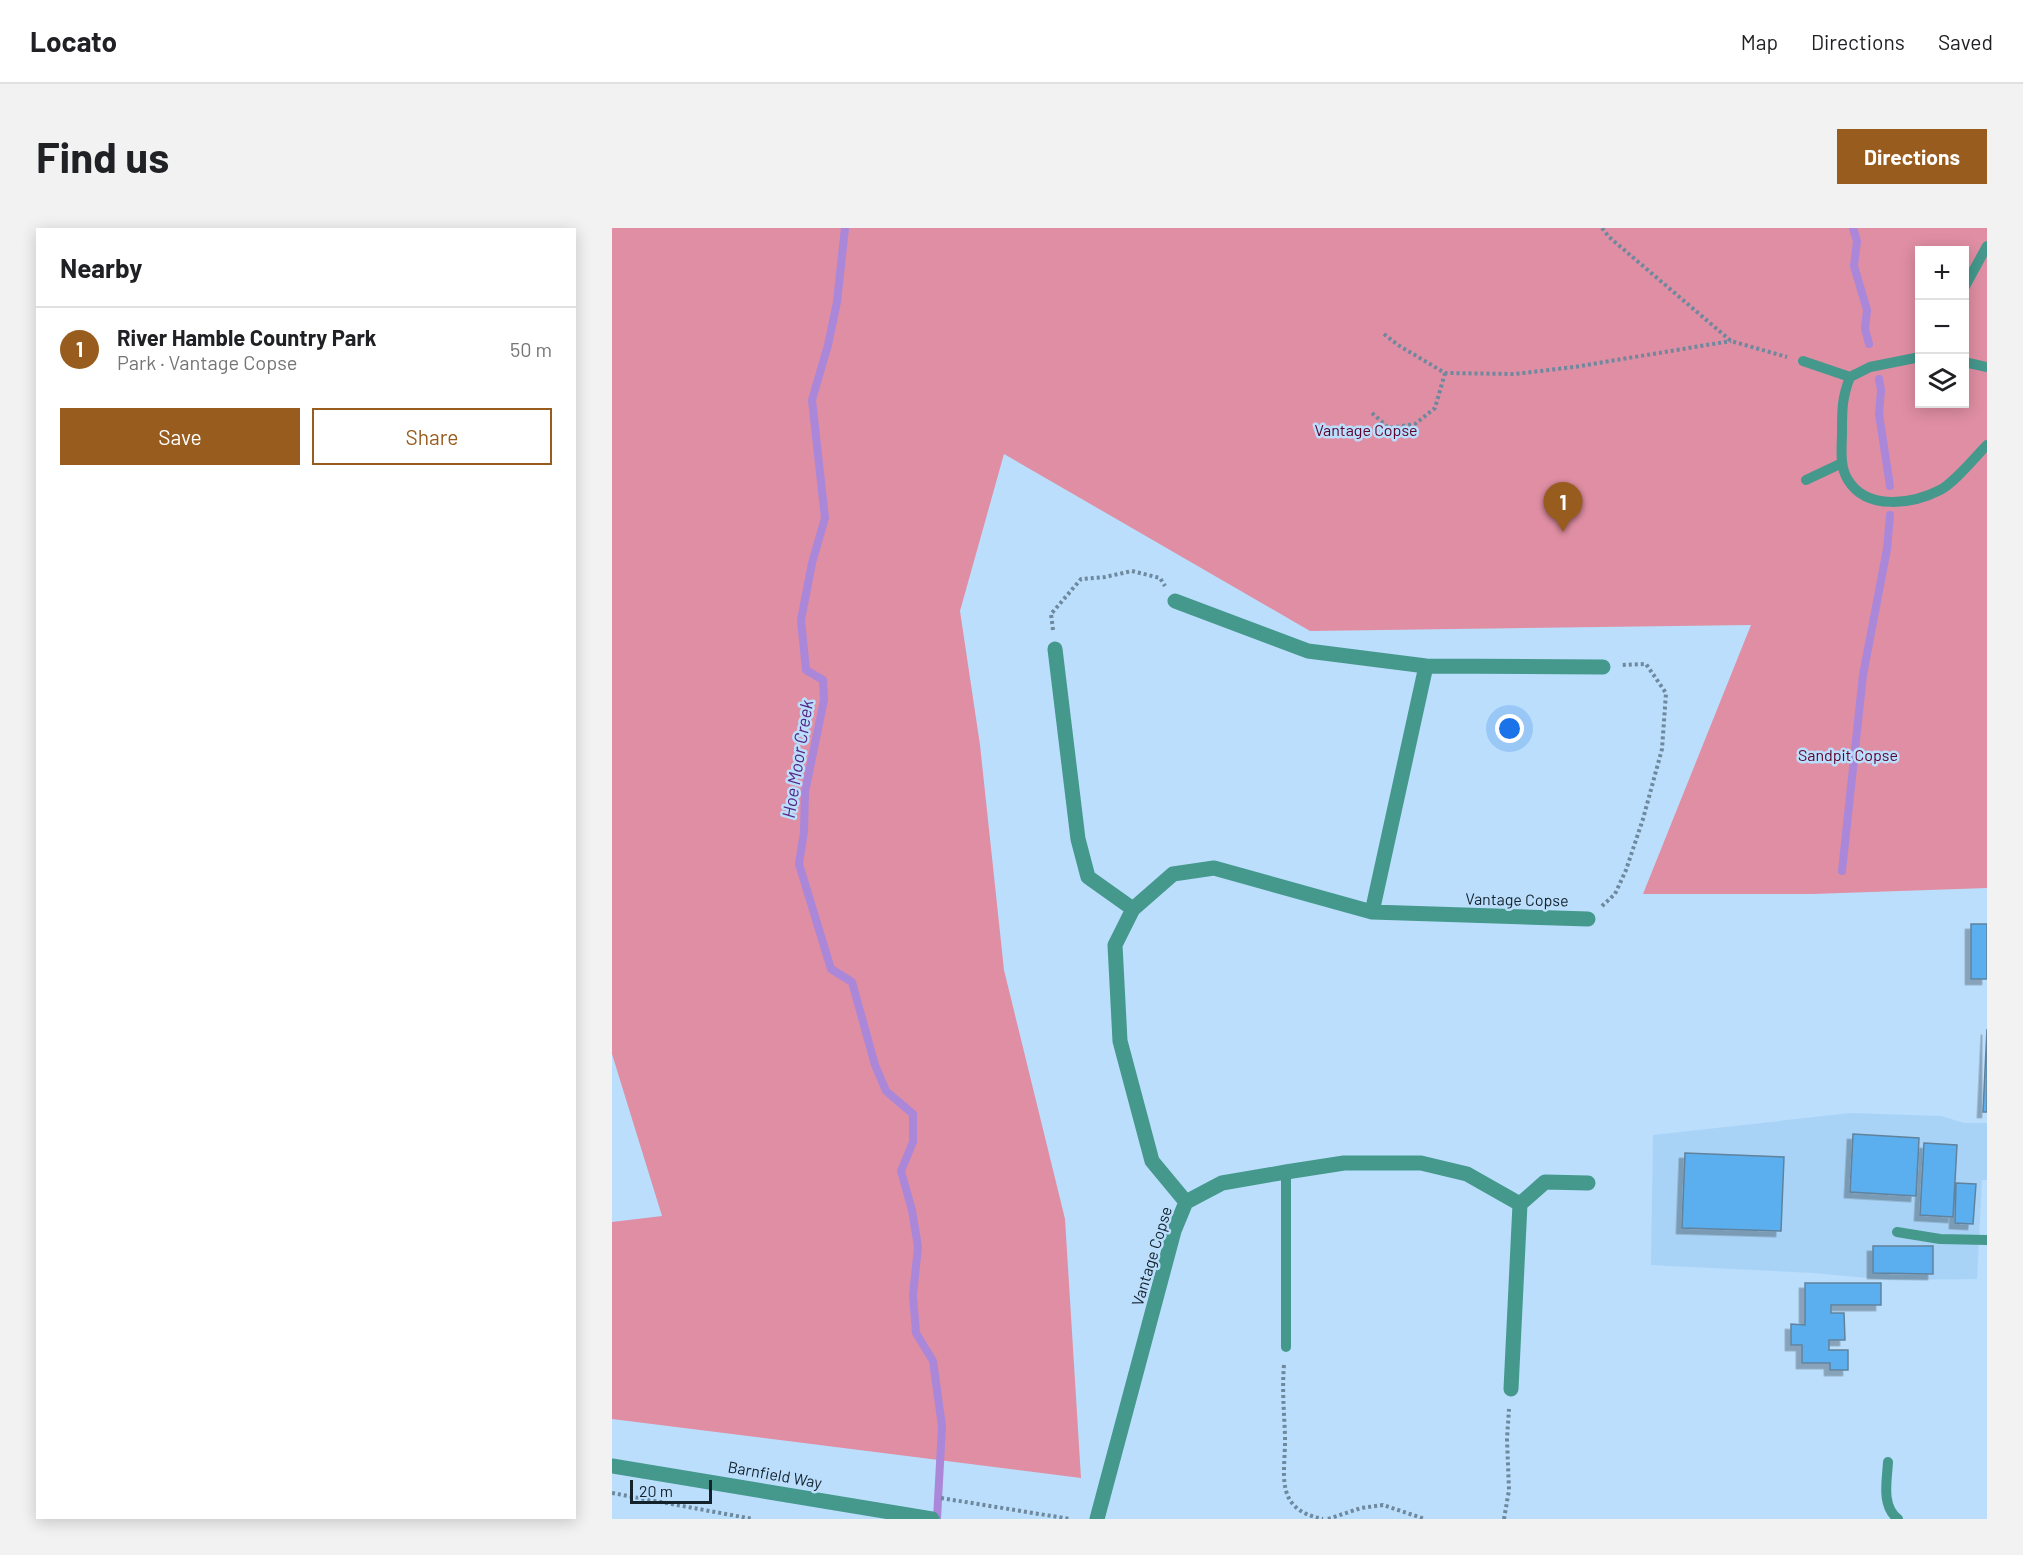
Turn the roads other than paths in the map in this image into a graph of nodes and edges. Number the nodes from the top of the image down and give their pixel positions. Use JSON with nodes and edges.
{"nodes":[{"id":1,"x":1987,"y":246,"type":"edge"},
{"id":2,"x":1969,"y":280,"type":"edge"},
{"id":3,"x":1915,"y":358,"type":"edge"},
{"id":4,"x":1803,"y":361,"type":"road end"},
{"id":5,"x":1969,"y":363,"type":"edge"},
{"id":6,"x":1987,"y":367,"type":"edge"},
{"id":7,"x":1850,"y":377,"type":"junction"},
{"id":8,"x":1987,"y":445,"type":"edge"},
{"id":9,"x":1842,"y":463,"type":"junction"},
{"id":10,"x":1806,"y":480,"type":"dead end"},
{"id":11,"x":1175,"y":602,"type":"road end"},
{"id":12,"x":1055,"y":649,"type":"road end"},
{"id":13,"x":1426,"y":666,"type":"junction"},
{"id":14,"x":1603,"y":666,"type":"road end"},
{"id":15,"x":1133,"y":909,"type":"junction"},
{"id":16,"x":1372,"y":912,"type":"junction"},
{"id":17,"x":1588,"y":919,"type":"road end"},
{"id":18,"x":1286,"y":1172,"type":"junction"},
{"id":19,"x":1588,"y":1183,"type":"dead end"},
{"id":20,"x":1186,"y":1202,"type":"junction"},
{"id":21,"x":1520,"y":1204,"type":"junction"},
{"id":22,"x":1897,"y":1232,"type":"dead end"},
{"id":23,"x":1987,"y":1240,"type":"edge"},
{"id":24,"x":1286,"y":1347,"type":"road end"},
{"id":25,"x":1511,"y":1389,"type":"road end"},
{"id":26,"x":1887,"y":1462,"type":"dead end"},
{"id":27,"x":612,"y":1466,"type":"edge"},
{"id":28,"x":932,"y":1519,"type":"edge"},
{"id":29,"x":1097,"y":1519,"type":"edge"},
{"id":30,"x":1898,"y":1519,"type":"edge"}],
"edges":[{"from":1,"to":2,"type":"lane"},
{"from":3,"to":7,"type":"lane"},
{"from":4,"to":7,"type":"lane"},
{"from":5,"to":6,"type":"lane"},
{"from":7,"to":9,"type":"lane"},
{"from":8,"to":9,"type":"lane"},
{"from":9,"to":10,"type":"lane"},
{"from":11,"to":13,"type":"street"},
{"from":12,"to":15,"type":"street"},
{"from":13,"to":14,"type":"street"},
{"from":13,"to":16,"type":"street"},
{"from":15,"to":16,"type":"street","name":"Vantage Copse"},
{"from":15,"to":20,"type":"street","name":"Vantage Copse"},
{"from":16,"to":17,"type":"street","name":"Vantage Copse"},
{"from":18,"to":20,"type":"street"},
{"from":18,"to":21,"type":"street"},
{"from":18,"to":24,"type":"lane"},
{"from":19,"to":21,"type":"street"},
{"from":20,"to":29,"type":"street","name":"Vantage Copse"},
{"from":21,"to":25,"type":"street"},
{"from":22,"to":23,"type":"lane"},
{"from":26,"to":30,"type":"lane"},
{"from":27,"to":28,"type":"street","name":"Barnfield Way"}]}
